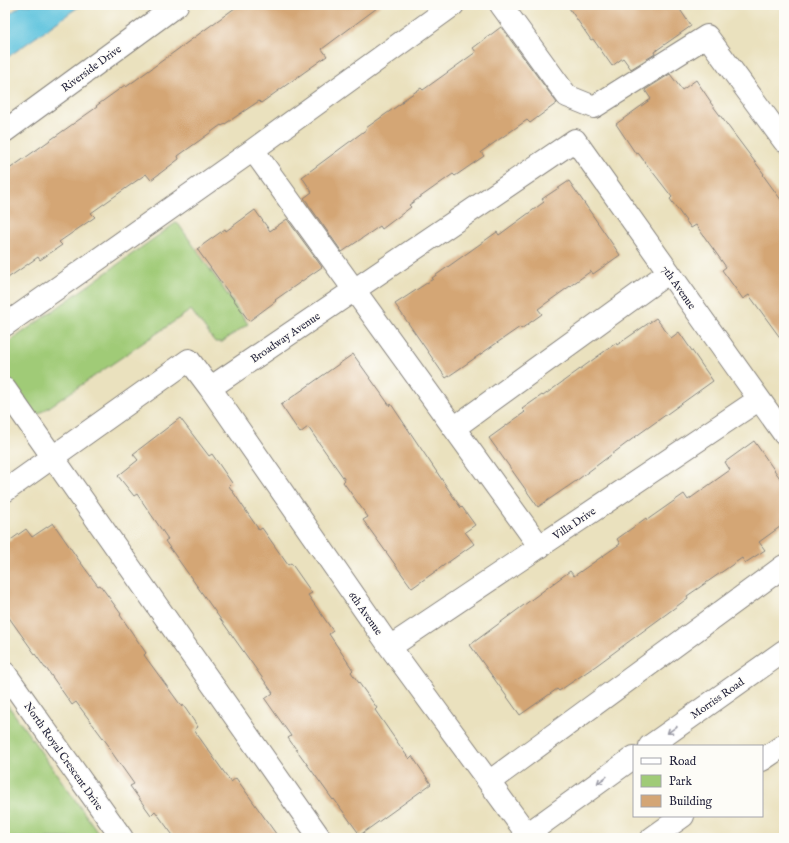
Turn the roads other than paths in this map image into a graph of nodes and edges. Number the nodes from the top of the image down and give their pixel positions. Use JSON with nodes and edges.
{"nodes":[{"id":1,"x":177,"y":5,"type":"edge"},
{"id":2,"x":453,"y":5,"type":"edge"},
{"id":3,"x":501,"y":5,"type":"edge"},
{"id":4,"x":5,"y":131,"type":"edge"},
{"id":5,"x":575,"y":140,"type":"joint"},
{"id":6,"x":784,"y":141,"type":"edge"},
{"id":7,"x":253,"y":150,"type":"junction"},
{"id":8,"x":668,"y":272,"type":"junction"},
{"id":9,"x":355,"y":290,"type":"junction"},
{"id":10,"x":5,"y":325,"type":"edge"},
{"id":11,"x":210,"y":388,"type":"junction"},
{"id":12,"x":5,"y":389,"type":"edge"},
{"id":13,"x":758,"y":400,"type":"junction"},
{"id":14,"x":454,"y":428,"type":"junction"},
{"id":15,"x":784,"y":434,"type":"edge"},
{"id":16,"x":53,"y":456,"type":"junction"},
{"id":17,"x":5,"y":491,"type":"edge"},
{"id":18,"x":540,"y":547,"type":"junction"},
{"id":19,"x":784,"y":566,"type":"edge"},
{"id":20,"x":390,"y":647,"type":"junction"},
{"id":21,"x":784,"y":651,"type":"edge"},
{"id":22,"x":5,"y":673,"type":"edge"},
{"id":23,"x":651,"y":745,"type":"edge"},
{"id":24,"x":784,"y":745,"type":"edge"},
{"id":25,"x":633,"y":758,"type":"edge"},
{"id":26,"x":763,"y":759,"type":"edge"},
{"id":27,"x":489,"y":782,"type":"junction"},
{"id":28,"x":682,"y":817,"type":"edge"},
{"id":29,"x":527,"y":837,"type":"edge"},
{"id":30,"x":122,"y":838,"type":"edge"},
{"id":31,"x":320,"y":838,"type":"edge"},
{"id":32,"x":652,"y":838,"type":"edge"}],
"edges":[{"from":1,"to":4,"type":"street","name":"Riverside Drive"},
{"from":2,"to":7,"type":"street"},
{"from":3,"to":6,"type":"street"},
{"from":5,"to":8,"type":"street","name":"7th Avenue"},
{"from":5,"to":9,"type":"street","name":"Broadway Avenue"},
{"from":7,"to":9,"type":"street"},
{"from":7,"to":10,"type":"street"},
{"from":8,"to":13,"type":"street","name":"7th Avenue"},
{"from":8,"to":14,"type":"street"},
{"from":9,"to":11,"type":"street","name":"Broadway Avenue"},
{"from":9,"to":14,"type":"street"},
{"from":11,"to":16,"type":"street"},
{"from":11,"to":20,"type":"street","name":"6th Avenue"},
{"from":12,"to":16,"type":"street"},
{"from":13,"to":15,"type":"street","name":"7th Avenue"},
{"from":13,"to":18,"type":"street","name":"Villa Drive"},
{"from":14,"to":18,"type":"street"},
{"from":16,"to":17,"type":"street"},
{"from":16,"to":31,"type":"street"},
{"from":18,"to":20,"type":"street","name":"Villa Drive"},
{"from":19,"to":27,"type":"street"},
{"from":20,"to":27,"type":"street","name":"6th Avenue"},
{"from":21,"to":23,"type":"street","name":"Morriss Road","one_way":true},
{"from":22,"to":30,"type":"street","name":"North Royal Crescent Drive"},
{"from":24,"to":26,"type":"street"},
{"from":25,"to":29,"type":"street","one_way":true},
{"from":27,"to":29,"type":"street","name":"6th Avenue"},
{"from":28,"to":32,"type":"street"}]}
